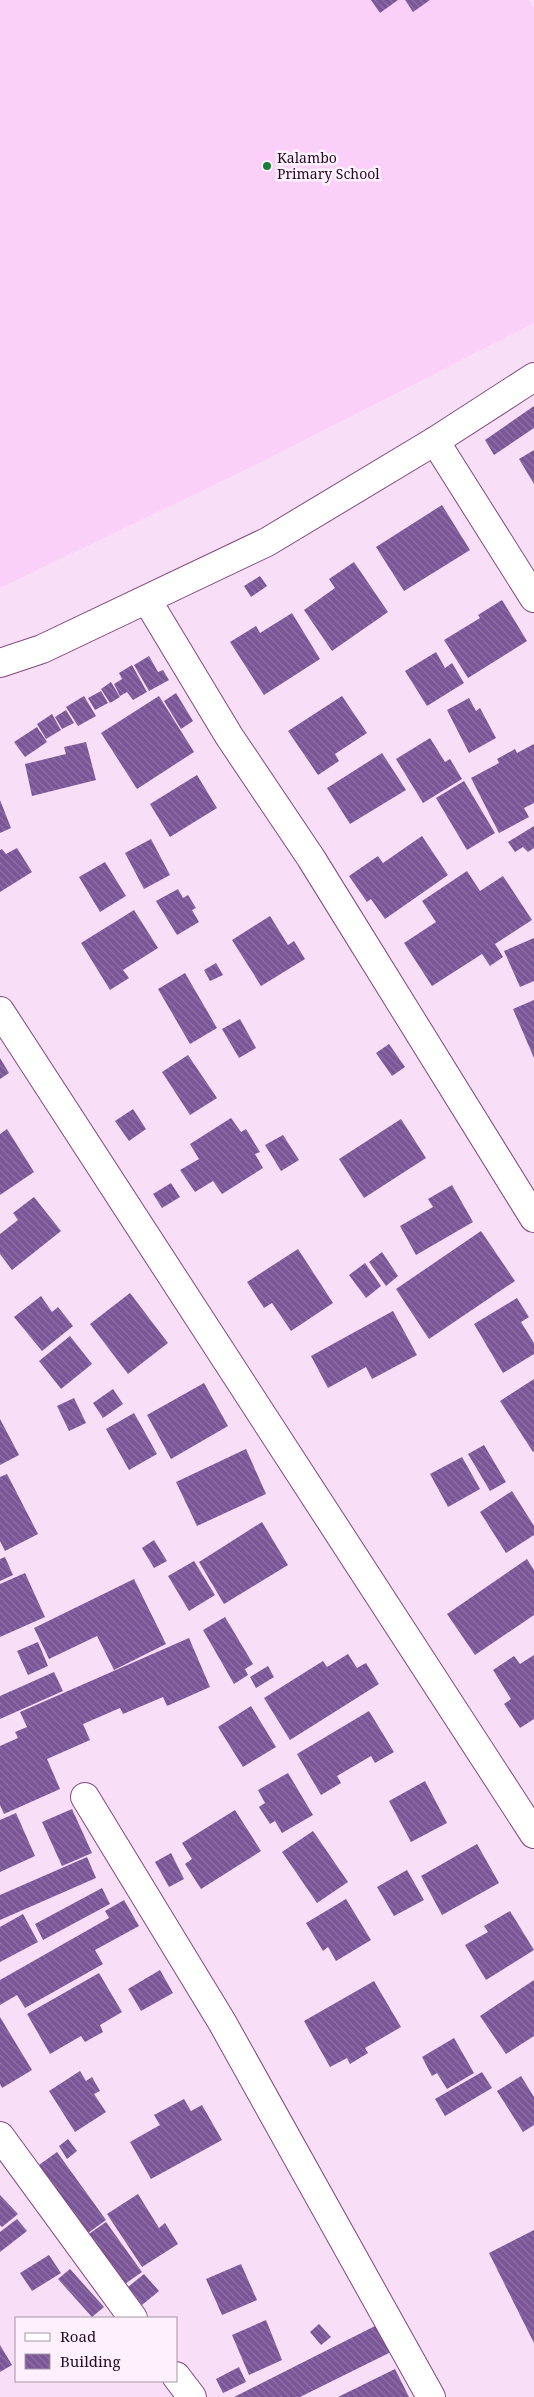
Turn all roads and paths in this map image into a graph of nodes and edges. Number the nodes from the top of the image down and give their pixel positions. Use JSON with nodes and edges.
{"nodes":[{"id":1,"x":534,"y":377,"type":"edge"},
{"id":2,"x":434,"y":441,"type":"junction"},
{"id":3,"x":534,"y":598,"type":"edge"},
{"id":4,"x":147,"y":600,"type":"junction"},
{"id":5,"x":0,"y":663,"type":"edge"},
{"id":6,"x":0,"y":1012,"type":"edge"},
{"id":7,"x":534,"y":1218,"type":"edge"},
{"id":8,"x":84,"y":1797,"type":"dead end"},
{"id":9,"x":534,"y":1834,"type":"edge"},
{"id":10,"x":0,"y":2136,"type":"edge"},
{"id":11,"x":132,"y":2317,"type":"edge"},
{"id":12,"x":178,"y":2379,"type":"edge"},
{"id":13,"x":192,"y":2397,"type":"edge"},
{"id":14,"x":431,"y":2397,"type":"edge"}],
"edges":[{"from":1,"to":2,"type":"street"},
{"from":2,"to":3,"type":"street"},
{"from":2,"to":4,"type":"street"},
{"from":4,"to":5,"type":"street"},
{"from":4,"to":7,"type":"street"},
{"from":6,"to":9,"type":"street"},
{"from":8,"to":14,"type":"street"},
{"from":10,"to":11,"type":"street"},
{"from":12,"to":13,"type":"street"}]}
